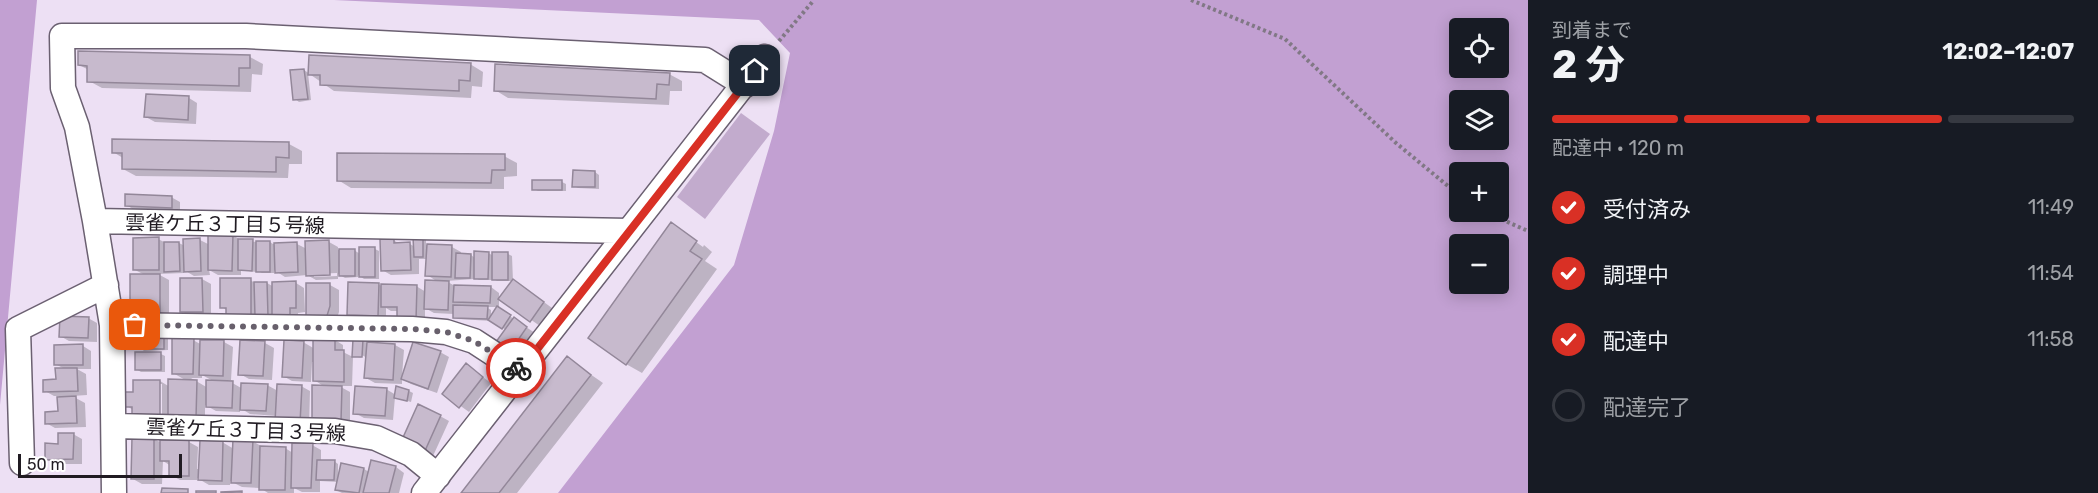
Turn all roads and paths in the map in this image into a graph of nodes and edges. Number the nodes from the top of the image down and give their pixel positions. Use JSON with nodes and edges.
{"nodes":[{"id":1,"x":814,"y":0,"type":"edge"},
{"id":2,"x":1191,"y":0,"type":"edge"},
{"id":3,"x":765,"y":57,"type":"joint"},
{"id":4,"x":745,"y":85,"type":"junction"},
{"id":5,"x":1449,"y":187,"type":"edge"},
{"id":6,"x":95,"y":221,"type":"junction"},
{"id":7,"x":1508,"y":222,"type":"edge"},
{"id":8,"x":629,"y":231,"type":"junction"},
{"id":9,"x":1528,"y":231,"type":"edge"},
{"id":10,"x":106,"y":285,"type":"junction"},
{"id":11,"x":112,"y":325,"type":"junction"},
{"id":12,"x":520,"y":371,"type":"junction"},
{"id":13,"x":115,"y":426,"type":"junction"},
{"id":14,"x":22,"y":463,"type":"dead end"},
{"id":15,"x":431,"y":485,"type":"edge"},
{"id":16,"x":114,"y":493,"type":"edge"}],
"edges":[{"from":1,"to":3,"type":"path"},
{"from":2,"to":5,"type":"path"},
{"from":3,"to":4,"type":"street"},
{"from":4,"to":6,"type":"street"},
{"from":4,"to":8,"type":"street"},
{"from":6,"to":8,"type":"street","name":"雲雀ケ丘３丁目５号線"},
{"from":6,"to":10,"type":"street","name":"雲雀ケ丘３丁目５号線"},
{"from":7,"to":9,"type":"path"},
{"from":8,"to":12,"type":"street"},
{"from":10,"to":11,"type":"street","name":"雲雀ケ丘３丁目５号線"},
{"from":10,"to":14,"type":"street"},
{"from":11,"to":12,"type":"street"},
{"from":11,"to":13,"type":"street","name":"雲雀ケ丘３丁目５号線"},
{"from":12,"to":15,"type":"street"},
{"from":13,"to":15,"type":"street","name":"雲雀ケ丘３丁目３号線"},
{"from":13,"to":16,"type":"street","name":"雲雀ケ丘３丁目５号線"}]}
